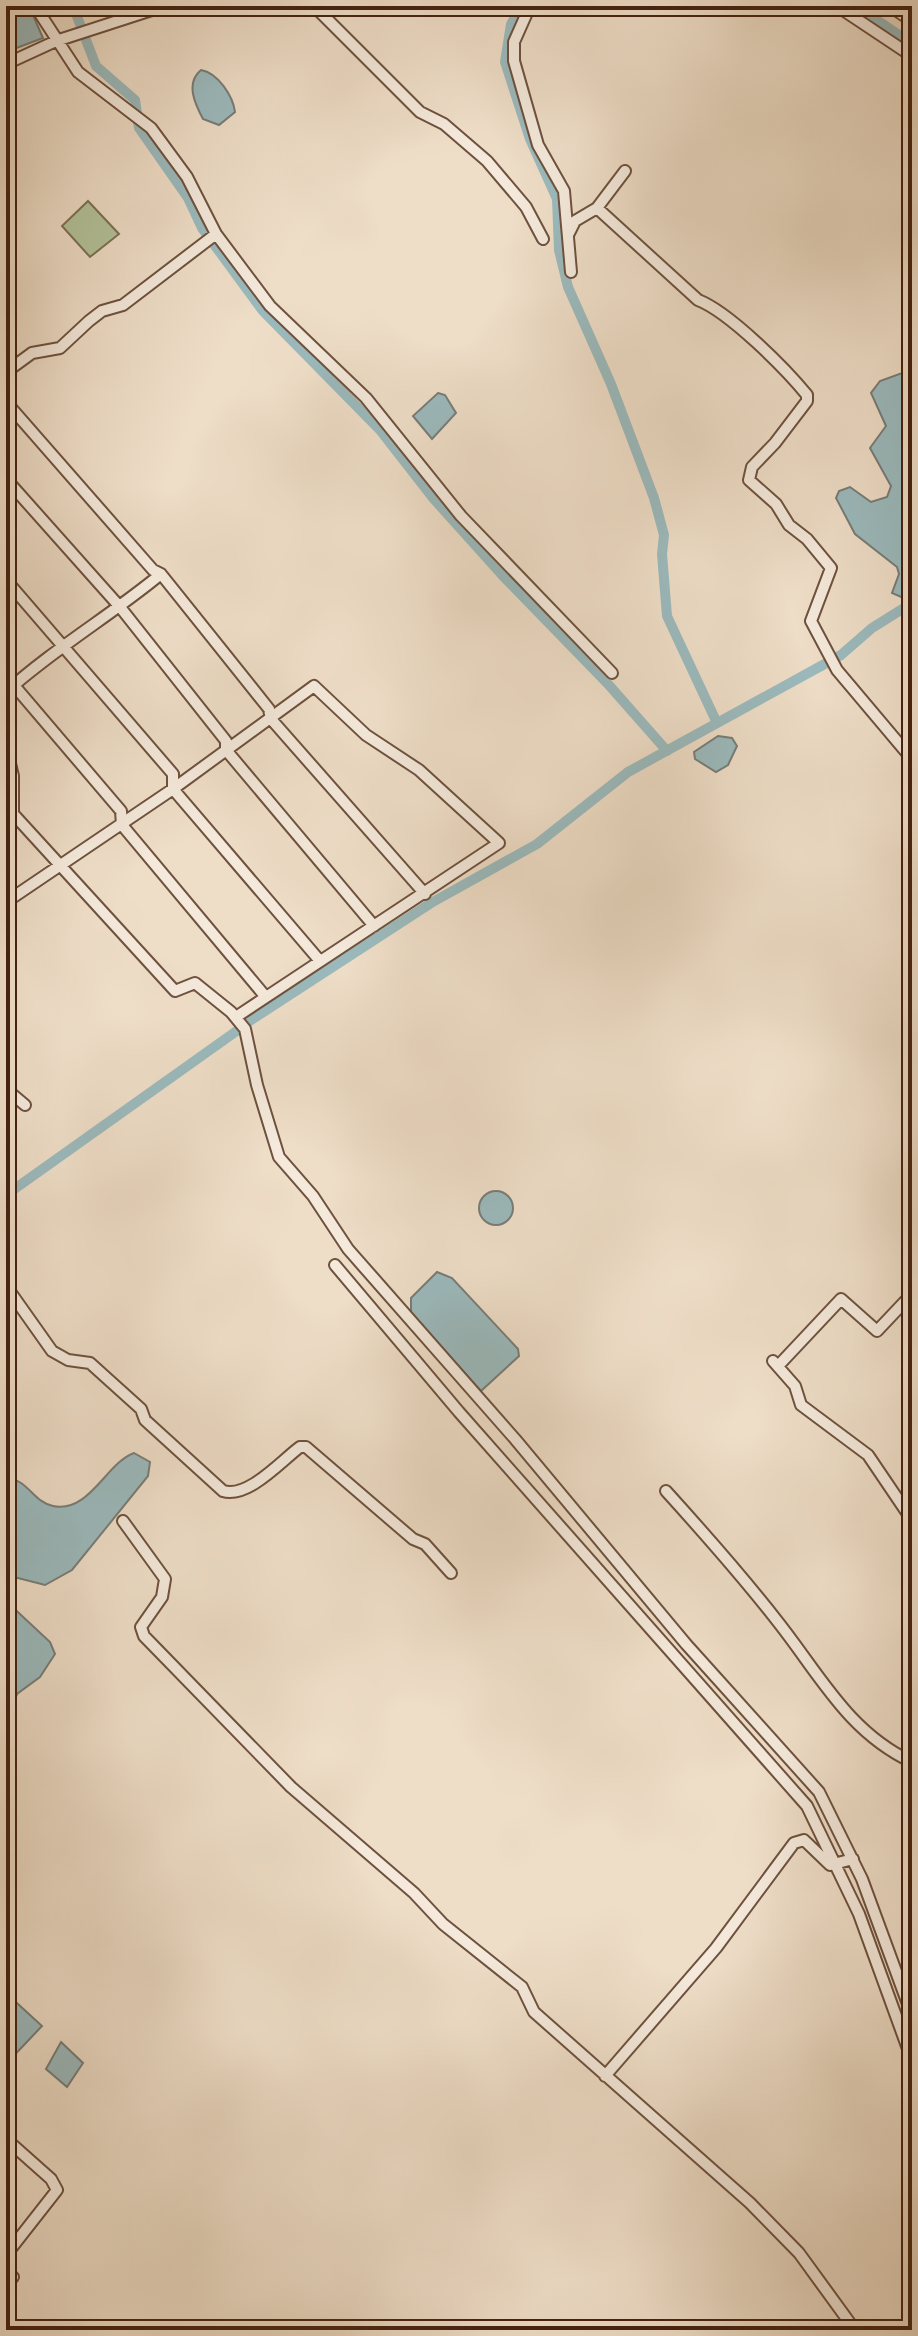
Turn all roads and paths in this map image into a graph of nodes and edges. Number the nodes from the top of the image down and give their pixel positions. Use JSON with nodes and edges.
{"nodes":[{"id":1,"x":35,"y":6,"type":"edge"},
{"id":2,"x":164,"y":6,"type":"edge"},
{"id":3,"x":314,"y":6,"type":"edge"},
{"id":4,"x":530,"y":6,"type":"edge"},
{"id":5,"x":837,"y":6,"type":"edge"},
{"id":6,"x":890,"y":6,"type":"edge"},
{"id":7,"x":912,"y":21,"type":"edge"},
{"id":8,"x":56,"y":41,"type":"junction"},
{"id":9,"x":912,"y":56,"type":"edge"},
{"id":10,"x":6,"y":64,"type":"edge"},
{"id":11,"x":625,"y":171,"type":"dead end"},
{"id":12,"x":597,"y":208,"type":"junction"},
{"id":13,"x":569,"y":233,"type":"junction"},
{"id":14,"x":216,"y":234,"type":"junction"},
{"id":15,"x":543,"y":239,"type":"dead end"},
{"id":16,"x":571,"y":272,"type":"dead end"},
{"id":17,"x":6,"y":372,"type":"edge"},
{"id":18,"x":6,"y":402,"type":"edge"},
{"id":19,"x":6,"y":479,"type":"edge"},
{"id":20,"x":161,"y":574,"type":"junction"},
{"id":21,"x":6,"y":580,"type":"edge"},
{"id":22,"x":120,"y":607,"type":"junction"},
{"id":23,"x":60,"y":645,"type":"junction"},
{"id":24,"x":612,"y":673,"type":"dead end"},
{"id":25,"x":6,"y":676,"type":"edge"},
{"id":26,"x":10,"y":688,"type":"edge"},
{"id":27,"x":271,"y":719,"type":"junction"},
{"id":28,"x":6,"y":747,"type":"edge"},
{"id":29,"x":226,"y":750,"type":"junction"},
{"id":30,"x":912,"y":759,"type":"edge"},
{"id":31,"x":173,"y":789,"type":"junction"},
{"id":32,"x":9,"y":809,"type":"edge"},
{"id":33,"x":122,"y":825,"type":"junction"},
{"id":34,"x":60,"y":865,"type":"junction"},
{"id":35,"x":425,"y":894,"type":"junction"},
{"id":36,"x":6,"y":902,"type":"edge"},
{"id":37,"x":374,"y":926,"type":"junction"},
{"id":38,"x":320,"y":961,"type":"junction"},
{"id":39,"x":265,"y":996,"type":"junction"},
{"id":40,"x":236,"y":1017,"type":"junction"},
{"id":41,"x":6,"y":1089,"type":"edge"},
{"id":42,"x":25,"y":1105,"type":"dead end"},
{"id":43,"x":335,"y":1265,"type":"dead end"},
{"id":44,"x":6,"y":1286,"type":"edge"},
{"id":45,"x":912,"y":1294,"type":"edge"},
{"id":46,"x":666,"y":1491,"type":"dead end"},
{"id":47,"x":912,"y":1520,"type":"edge"},
{"id":48,"x":123,"y":1521,"type":"dead end"},
{"id":49,"x":451,"y":1573,"type":"dead end"},
{"id":50,"x":912,"y":1762,"type":"edge"},
{"id":51,"x":853,"y":1859,"type":"junction"},
{"id":52,"x":837,"y":1865,"type":"junction"},
{"id":53,"x":912,"y":2015,"type":"edge"},
{"id":54,"x":912,"y":2060,"type":"edge"},
{"id":55,"x":605,"y":2076,"type":"junction"},
{"id":56,"x":6,"y":2139,"type":"edge"},
{"id":57,"x":6,"y":2255,"type":"edge"},
{"id":58,"x":6,"y":2271,"type":"edge"},
{"id":59,"x":6,"y":2284,"type":"edge"},
{"id":60,"x":855,"y":2330,"type":"edge"}],
"edges":[{"from":1,"to":8,"type":"street"},
{"from":2,"to":8,"type":"street"},
{"from":3,"to":15,"type":"street"},
{"from":4,"to":13,"type":"street"},
{"from":5,"to":9,"type":"street"},
{"from":6,"to":7,"type":"street"},
{"from":8,"to":10,"type":"street"},
{"from":8,"to":14,"type":"street"},
{"from":11,"to":12,"type":"street"},
{"from":12,"to":13,"type":"street"},
{"from":12,"to":30,"type":"street"},
{"from":13,"to":16,"type":"street"},
{"from":14,"to":17,"type":"street"},
{"from":14,"to":24,"type":"street"},
{"from":18,"to":20,"type":"street"},
{"from":19,"to":22,"type":"street"},
{"from":20,"to":22,"type":"street"},
{"from":20,"to":27,"type":"street"},
{"from":21,"to":23,"type":"street"},
{"from":22,"to":23,"type":"street"},
{"from":22,"to":29,"type":"street"},
{"from":23,"to":26,"type":"street"},
{"from":23,"to":31,"type":"street"},
{"from":25,"to":26,"type":"street"},
{"from":26,"to":33,"type":"street"},
{"from":27,"to":29,"type":"street"},
{"from":27,"to":35,"type":"street"},
{"from":27,"to":35,"type":"street"},
{"from":28,"to":32,"type":"street"},
{"from":29,"to":31,"type":"street"},
{"from":29,"to":37,"type":"street"},
{"from":31,"to":33,"type":"street"},
{"from":31,"to":38,"type":"street"},
{"from":32,"to":34,"type":"street"},
{"from":33,"to":34,"type":"street"},
{"from":33,"to":39,"type":"street"},
{"from":34,"to":36,"type":"street"},
{"from":34,"to":40,"type":"street"},
{"from":35,"to":37,"type":"street"},
{"from":37,"to":38,"type":"street"},
{"from":38,"to":39,"type":"street"},
{"from":39,"to":40,"type":"street"},
{"from":40,"to":51,"type":"street"},
{"from":41,"to":42,"type":"street"},
{"from":43,"to":52,"type":"street"},
{"from":44,"to":49,"type":"street"},
{"from":45,"to":47,"type":"street"},
{"from":46,"to":50,"type":"street"},
{"from":48,"to":55,"type":"street"},
{"from":51,"to":52,"type":"street"},
{"from":51,"to":53,"type":"street"},
{"from":52,"to":54,"type":"street"},
{"from":52,"to":55,"type":"street"},
{"from":55,"to":60,"type":"street"},
{"from":56,"to":57,"type":"street"},
{"from":58,"to":59,"type":"street"}]}
